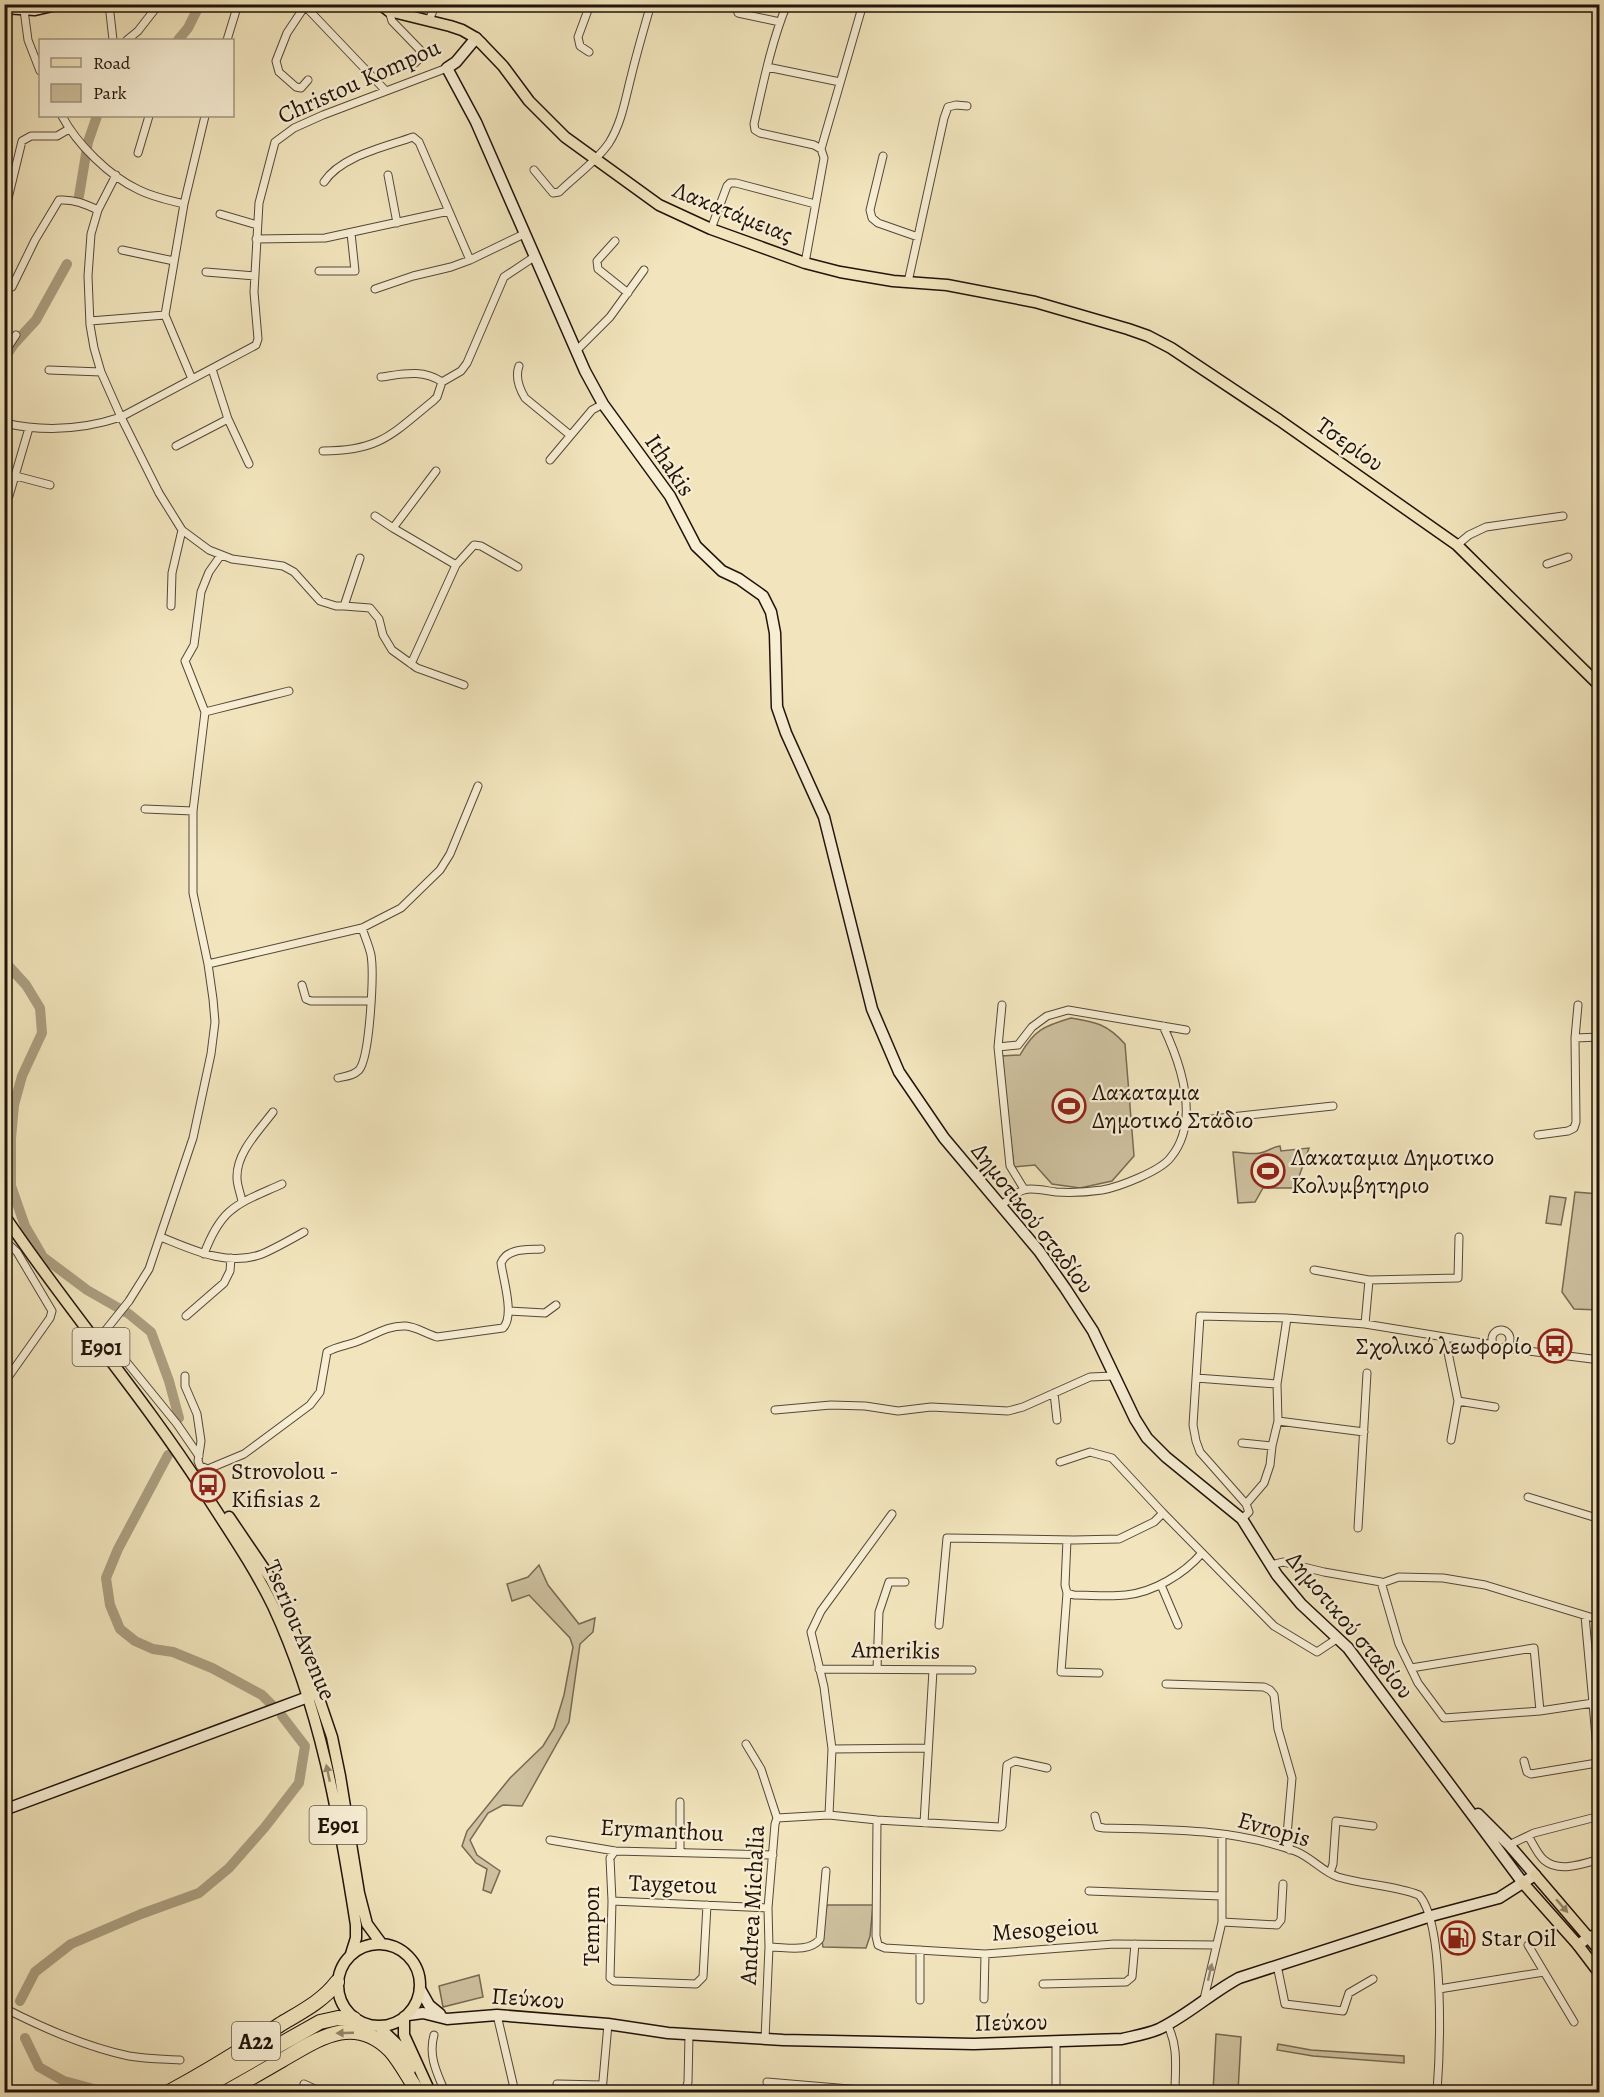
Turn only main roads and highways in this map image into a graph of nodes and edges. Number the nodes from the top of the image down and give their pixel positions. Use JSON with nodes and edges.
{"nodes":[{"id":1,"x":61,"y":4,"type":"edge"},
{"id":2,"x":4,"y":8,"type":"edge"},
{"id":3,"x":384,"y":8,"type":"edge"},
{"id":4,"x":478,"y":41,"type":"junction"},
{"id":5,"x":447,"y":68,"type":"joint"},
{"id":6,"x":1035,"y":302,"type":"joint"},
{"id":7,"x":1599,"y":686,"type":"edge"},
{"id":8,"x":838,"y":875,"type":"joint"},
{"id":9,"x":4,"y":1215,"type":"edge"},
{"id":10,"x":195,"y":1477,"type":"junction"},
{"id":11,"x":313,"y":1695,"type":"junction"},
{"id":12,"x":1462,"y":1800,"type":"junction"},
{"id":13,"x":4,"y":1810,"type":"edge"},
{"id":14,"x":1510,"y":1865,"type":"junction"},
{"id":15,"x":1535,"y":1875,"type":"junction"},
{"id":16,"x":1523,"y":1883,"type":"junction"},
{"id":17,"x":1499,"y":1898,"type":"junction"},
{"id":18,"x":1541,"y":1904,"type":"junction"},
{"id":19,"x":1594,"y":1936,"type":"edge"},
{"id":20,"x":381,"y":1943,"type":"junction"},
{"id":21,"x":1578,"y":1945,"type":"junction"},
{"id":22,"x":1599,"y":1951,"type":"edge"},
{"id":23,"x":351,"y":1954,"type":"junction"},
{"id":24,"x":1599,"y":1974,"type":"edge"},
{"id":25,"x":337,"y":1982,"type":"junction"},
{"id":26,"x":420,"y":1989,"type":"junction"},
{"id":27,"x":406,"y":2016,"type":"junction"},
{"id":28,"x":354,"y":2019,"type":"junction"},
{"id":29,"x":455,"y":2019,"type":"junction"},
{"id":30,"x":378,"y":2026,"type":"junction"},
{"id":31,"x":169,"y":2092,"type":"edge"},
{"id":32,"x":196,"y":2092,"type":"edge"},
{"id":33,"x":226,"y":2092,"type":"edge"},
{"id":34,"x":418,"y":2092,"type":"edge"},
{"id":35,"x":430,"y":2092,"type":"edge"}],
"edges":[{"from":1,"to":2,"type":"main road"},
{"from":3,"to":4,"type":"main road"},
{"from":4,"to":5,"type":"main road","name":"Christou Kompou"},
{"from":4,"to":6,"type":"main road","name":"Λακατάμειας"},
{"from":5,"to":8,"type":"main road","name":"Ithakis"},
{"from":6,"to":7,"type":"main road","name":"Τσερίου"},
{"from":8,"to":12,"type":"main road","name":"Δημοτικού σταδίου"},
{"from":9,"to":10,"type":"main road","name":"Tseriou Avenue","number":"E901"},
{"from":10,"to":11,"type":"main road","name":"Tseriou Avenue","number":"E901"},
{"from":10,"to":11,"type":"main road","name":"Tseriou Avenue","number":"E901"},
{"from":11,"to":13,"type":"main road"},
{"from":11,"to":20,"type":"main road","name":"Tseriou Avenue","number":"E901"},
{"from":23,"to":11,"type":"main road","name":"Tseriou Avenue","number":"E901","one_way":true},
{"from":12,"to":14,"type":"main road"},
{"from":12,"to":15,"type":"main road"},
{"from":14,"to":16,"type":"main road"},
{"from":14,"to":17,"type":"main road"},
{"from":15,"to":16,"type":"main road","name":"Πεύκου"},
{"from":15,"to":19,"type":"main road","one_way":true},
{"from":16,"to":17,"type":"main road","name":"Πεύκου"},
{"from":16,"to":18,"type":"main road"},
{"from":17,"to":18,"type":"main road"},
{"from":17,"to":29,"type":"main road","name":"Πεύκου"},
{"from":18,"to":21,"type":"main road"},
{"from":19,"to":21,"type":"main road"},
{"from":19,"to":22,"type":"main road"},
{"from":20,"to":23,"type":"main road"},
{"from":20,"to":26,"type":"main road"},
{"from":21,"to":24,"type":"main road"},
{"from":23,"to":25,"type":"main road"},
{"from":25,"to":28,"type":"main road"},
{"from":25,"to":31,"type":"highway","number":"A22"},
{"from":26,"to":27,"type":"main road"},
{"from":26,"to":29,"type":"main road"},
{"from":27,"to":29,"type":"main road","name":"Πεύκου"},
{"from":27,"to":30,"type":"main road"},
{"from":27,"to":35,"type":"main road"},
{"from":28,"to":30,"type":"main road"},
{"from":28,"to":32,"type":"highway","number":"A22"},
{"from":30,"to":34,"type":"main road"},
{"from":34,"to":33,"type":"highway","one_way":true}]}
